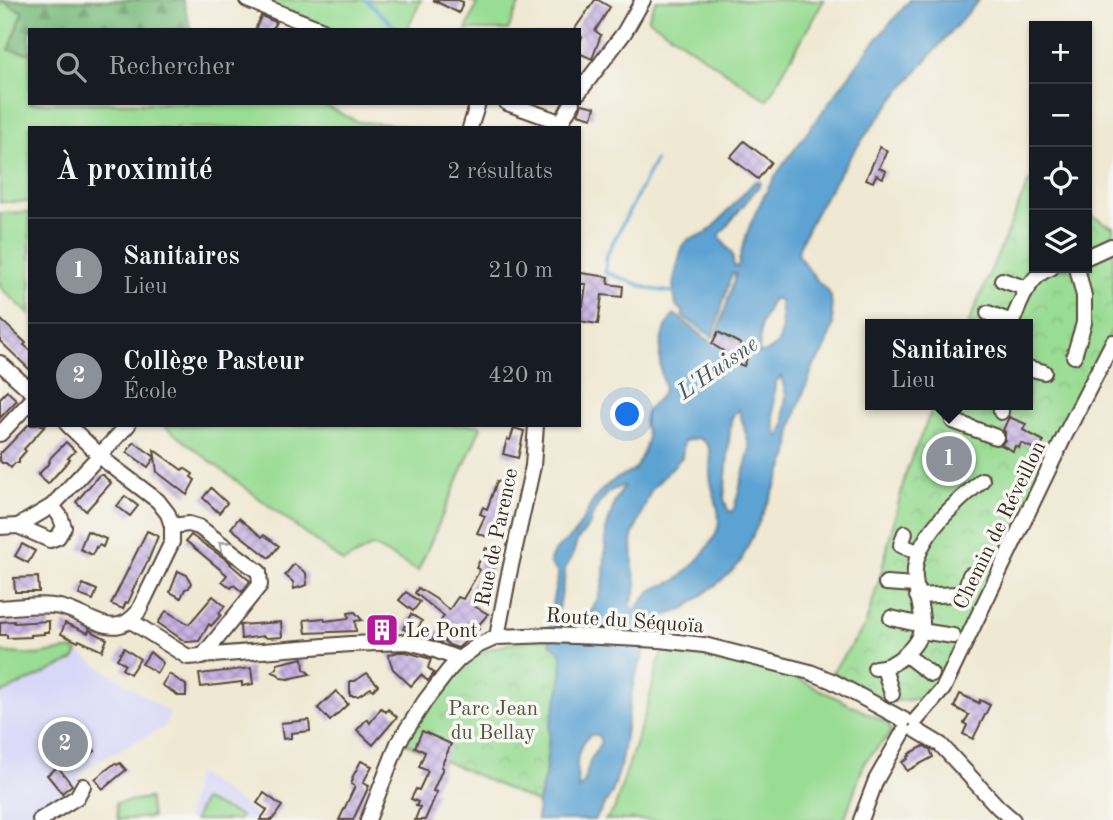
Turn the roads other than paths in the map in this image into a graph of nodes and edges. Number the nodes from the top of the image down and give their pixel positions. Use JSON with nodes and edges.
{"nodes":[{"id":1,"x":247,"y":0,"type":"edge"},
{"id":2,"x":642,"y":0,"type":"edge"},
{"id":3,"x":318,"y":28,"type":"edge"},
{"id":4,"x":581,"y":89,"type":"edge"},
{"id":5,"x":512,"y":105,"type":"edge"},
{"id":6,"x":571,"y":105,"type":"edge"},
{"id":7,"x":559,"y":125,"type":"edge"},
{"id":8,"x":1111,"y":246,"type":"dead end"},
{"id":9,"x":1092,"y":255,"type":"edge"},
{"id":10,"x":1042,"y":273,"type":"edge"},
{"id":11,"x":1078,"y":273,"type":"edge"},
{"id":12,"x":1002,"y":280,"type":"dead end"},
{"id":13,"x":1028,"y":289,"type":"junction"},
{"id":14,"x":988,"y":313,"type":"dead end"},
{"id":15,"x":1002,"y":319,"type":"edge"},
{"id":16,"x":1014,"y":319,"type":"edge"},
{"id":17,"x":1113,"y":342,"type":"edge"},
{"id":18,"x":1074,"y":356,"type":"dead end"},
{"id":19,"x":0,"y":363,"type":"edge"},
{"id":20,"x":1033,"y":369,"type":"edge"},
{"id":21,"x":1044,"y":372,"type":"dead end"},
{"id":22,"x":28,"y":388,"type":"edge"},
{"id":23,"x":28,"y":404,"type":"edge"},
{"id":24,"x":953,"y":421,"type":"dead end"},
{"id":25,"x":70,"y":427,"type":"edge"},
{"id":26,"x":126,"y":427,"type":"edge"},
{"id":27,"x":536,"y":427,"type":"edge"},
{"id":28,"x":0,"y":433,"type":"edge"},
{"id":29,"x":996,"y":438,"type":"dead end"},
{"id":30,"x":100,"y":455,"type":"junction"},
{"id":31,"x":982,"y":480,"type":"dead end"},
{"id":32,"x":52,"y":506,"type":"junction"},
{"id":33,"x":18,"y":526,"type":"junction"},
{"id":34,"x":172,"y":526,"type":"junction"},
{"id":35,"x":0,"y":527,"type":"edge"},
{"id":36,"x":901,"y":544,"type":"dead end"},
{"id":37,"x":919,"y":553,"type":"junction"},
{"id":38,"x":970,"y":575,"type":"dead end"},
{"id":39,"x":886,"y":583,"type":"dead end"},
{"id":40,"x":916,"y":590,"type":"junction"},
{"id":41,"x":0,"y":608,"type":"edge"},
{"id":42,"x":891,"y":618,"type":"dead end"},
{"id":43,"x":131,"y":621,"type":"junction"},
{"id":44,"x":921,"y":628,"type":"junction"},
{"id":45,"x":953,"y":636,"type":"dead end"},
{"id":46,"x":496,"y":637,"type":"junction"},
{"id":47,"x":906,"y":655,"type":"junction"},
{"id":48,"x":202,"y":657,"type":"junction"},
{"id":49,"x":459,"y":659,"type":"junction"},
{"id":50,"x":932,"y":674,"type":"dead end"},
{"id":51,"x":892,"y":694,"type":"dead end"},
{"id":52,"x":910,"y":726,"type":"junction"},
{"id":53,"x":83,"y":786,"type":"dead end"},
{"id":54,"x":40,"y":820,"type":"edge"},
{"id":55,"x":368,"y":820,"type":"edge"},
{"id":56,"x":861,"y":820,"type":"edge"},
{"id":57,"x":1013,"y":820,"type":"edge"}],
"edges":[{"from":1,"to":3,"type":"street"},
{"from":2,"to":4,"type":"street"},
{"from":5,"to":7,"type":"street"},
{"from":6,"to":7,"type":"street"},
{"from":8,"to":9,"type":"street"},
{"from":10,"to":13,"type":"street"},
{"from":11,"to":18,"type":"street"},
{"from":12,"to":13,"type":"street"},
{"from":13,"to":16,"type":"street"},
{"from":14,"to":15,"type":"street"},
{"from":17,"to":52,"type":"street","name":"Chemin de Réveillon"},
{"from":19,"to":22,"type":"street"},
{"from":20,"to":21,"type":"street"},
{"from":23,"to":28,"type":"street"},
{"from":24,"to":29,"type":"street"},
{"from":25,"to":30,"type":"street"},
{"from":26,"to":30,"type":"street"},
{"from":27,"to":46,"type":"street","name":"Rue de Parence"},
{"from":30,"to":32,"type":"street"},
{"from":30,"to":34,"type":"street"},
{"from":31,"to":37,"type":"street"},
{"from":32,"to":33,"type":"street"},
{"from":32,"to":33,"type":"street"},
{"from":33,"to":35,"type":"street"},
{"from":34,"to":43,"type":"street"},
{"from":48,"to":34,"type":"street","one_way":true},
{"from":36,"to":37,"type":"street"},
{"from":37,"to":40,"type":"street"},
{"from":38,"to":40,"type":"street"},
{"from":39,"to":40,"type":"street"},
{"from":40,"to":44,"type":"street"},
{"from":41,"to":43,"type":"street"},
{"from":42,"to":44,"type":"street"},
{"from":43,"to":48,"type":"street"},
{"from":44,"to":45,"type":"street"},
{"from":44,"to":47,"type":"street"},
{"from":46,"to":49,"type":"street","name":"Rue de Parence"},
{"from":46,"to":52,"type":"street","name":"Route du Séquoïa"},
{"from":47,"to":50,"type":"street"},
{"from":47,"to":51,"type":"street"},
{"from":48,"to":49,"type":"street"},
{"from":49,"to":55,"type":"street","name":"Rue de Parence"},
{"from":52,"to":56,"type":"street","name":"Chemin de Réveillon"},
{"from":52,"to":57,"type":"street","name":"Route du Séquoïa"},
{"from":53,"to":54,"type":"street"}]}
